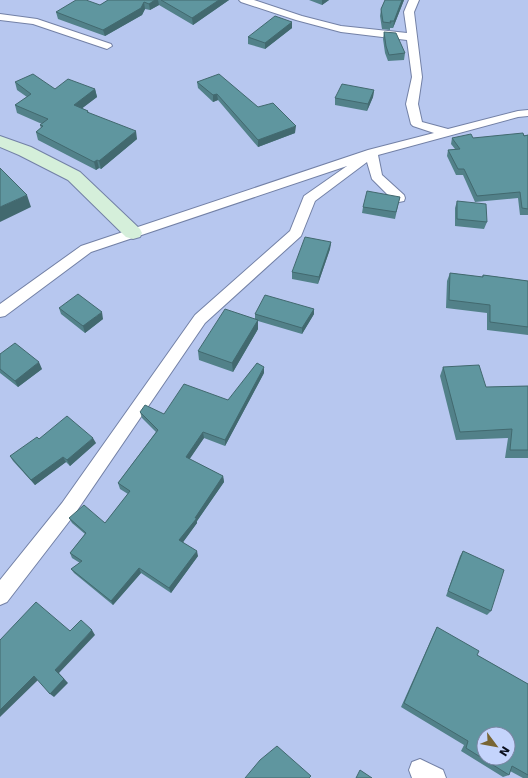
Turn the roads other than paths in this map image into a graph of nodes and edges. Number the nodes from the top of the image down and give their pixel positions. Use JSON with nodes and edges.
{"nodes":[{"id":1,"x":244,"y":0,"type":"edge"},
{"id":2,"x":414,"y":0,"type":"edge"},
{"id":3,"x":0,"y":18,"type":"edge"},
{"id":4,"x":411,"y":37,"type":"junction"},
{"id":5,"x":107,"y":46,"type":"dead end"},
{"id":6,"x":528,"y":113,"type":"edge"},
{"id":7,"x":448,"y":133,"type":"junction"},
{"id":8,"x":0,"y":141,"type":"edge"},
{"id":9,"x":372,"y":153,"type":"junction"},
{"id":10,"x":399,"y":198,"type":"edge"},
{"id":11,"x":133,"y":233,"type":"junction"},
{"id":12,"x":0,"y":312,"type":"edge"},
{"id":13,"x":0,"y":595,"type":"edge"}],
"edges":[{"from":1,"to":4,"type":"street"},
{"from":2,"to":4,"type":"street"},
{"from":3,"to":5,"type":"street"},
{"from":4,"to":7,"type":"street"},
{"from":6,"to":7,"type":"street"},
{"from":7,"to":9,"type":"street"},
{"from":8,"to":11,"type":"street"},
{"from":9,"to":10,"type":"street"},
{"from":9,"to":11,"type":"street"},
{"from":9,"to":13,"type":"street"},
{"from":11,"to":12,"type":"street"}]}
